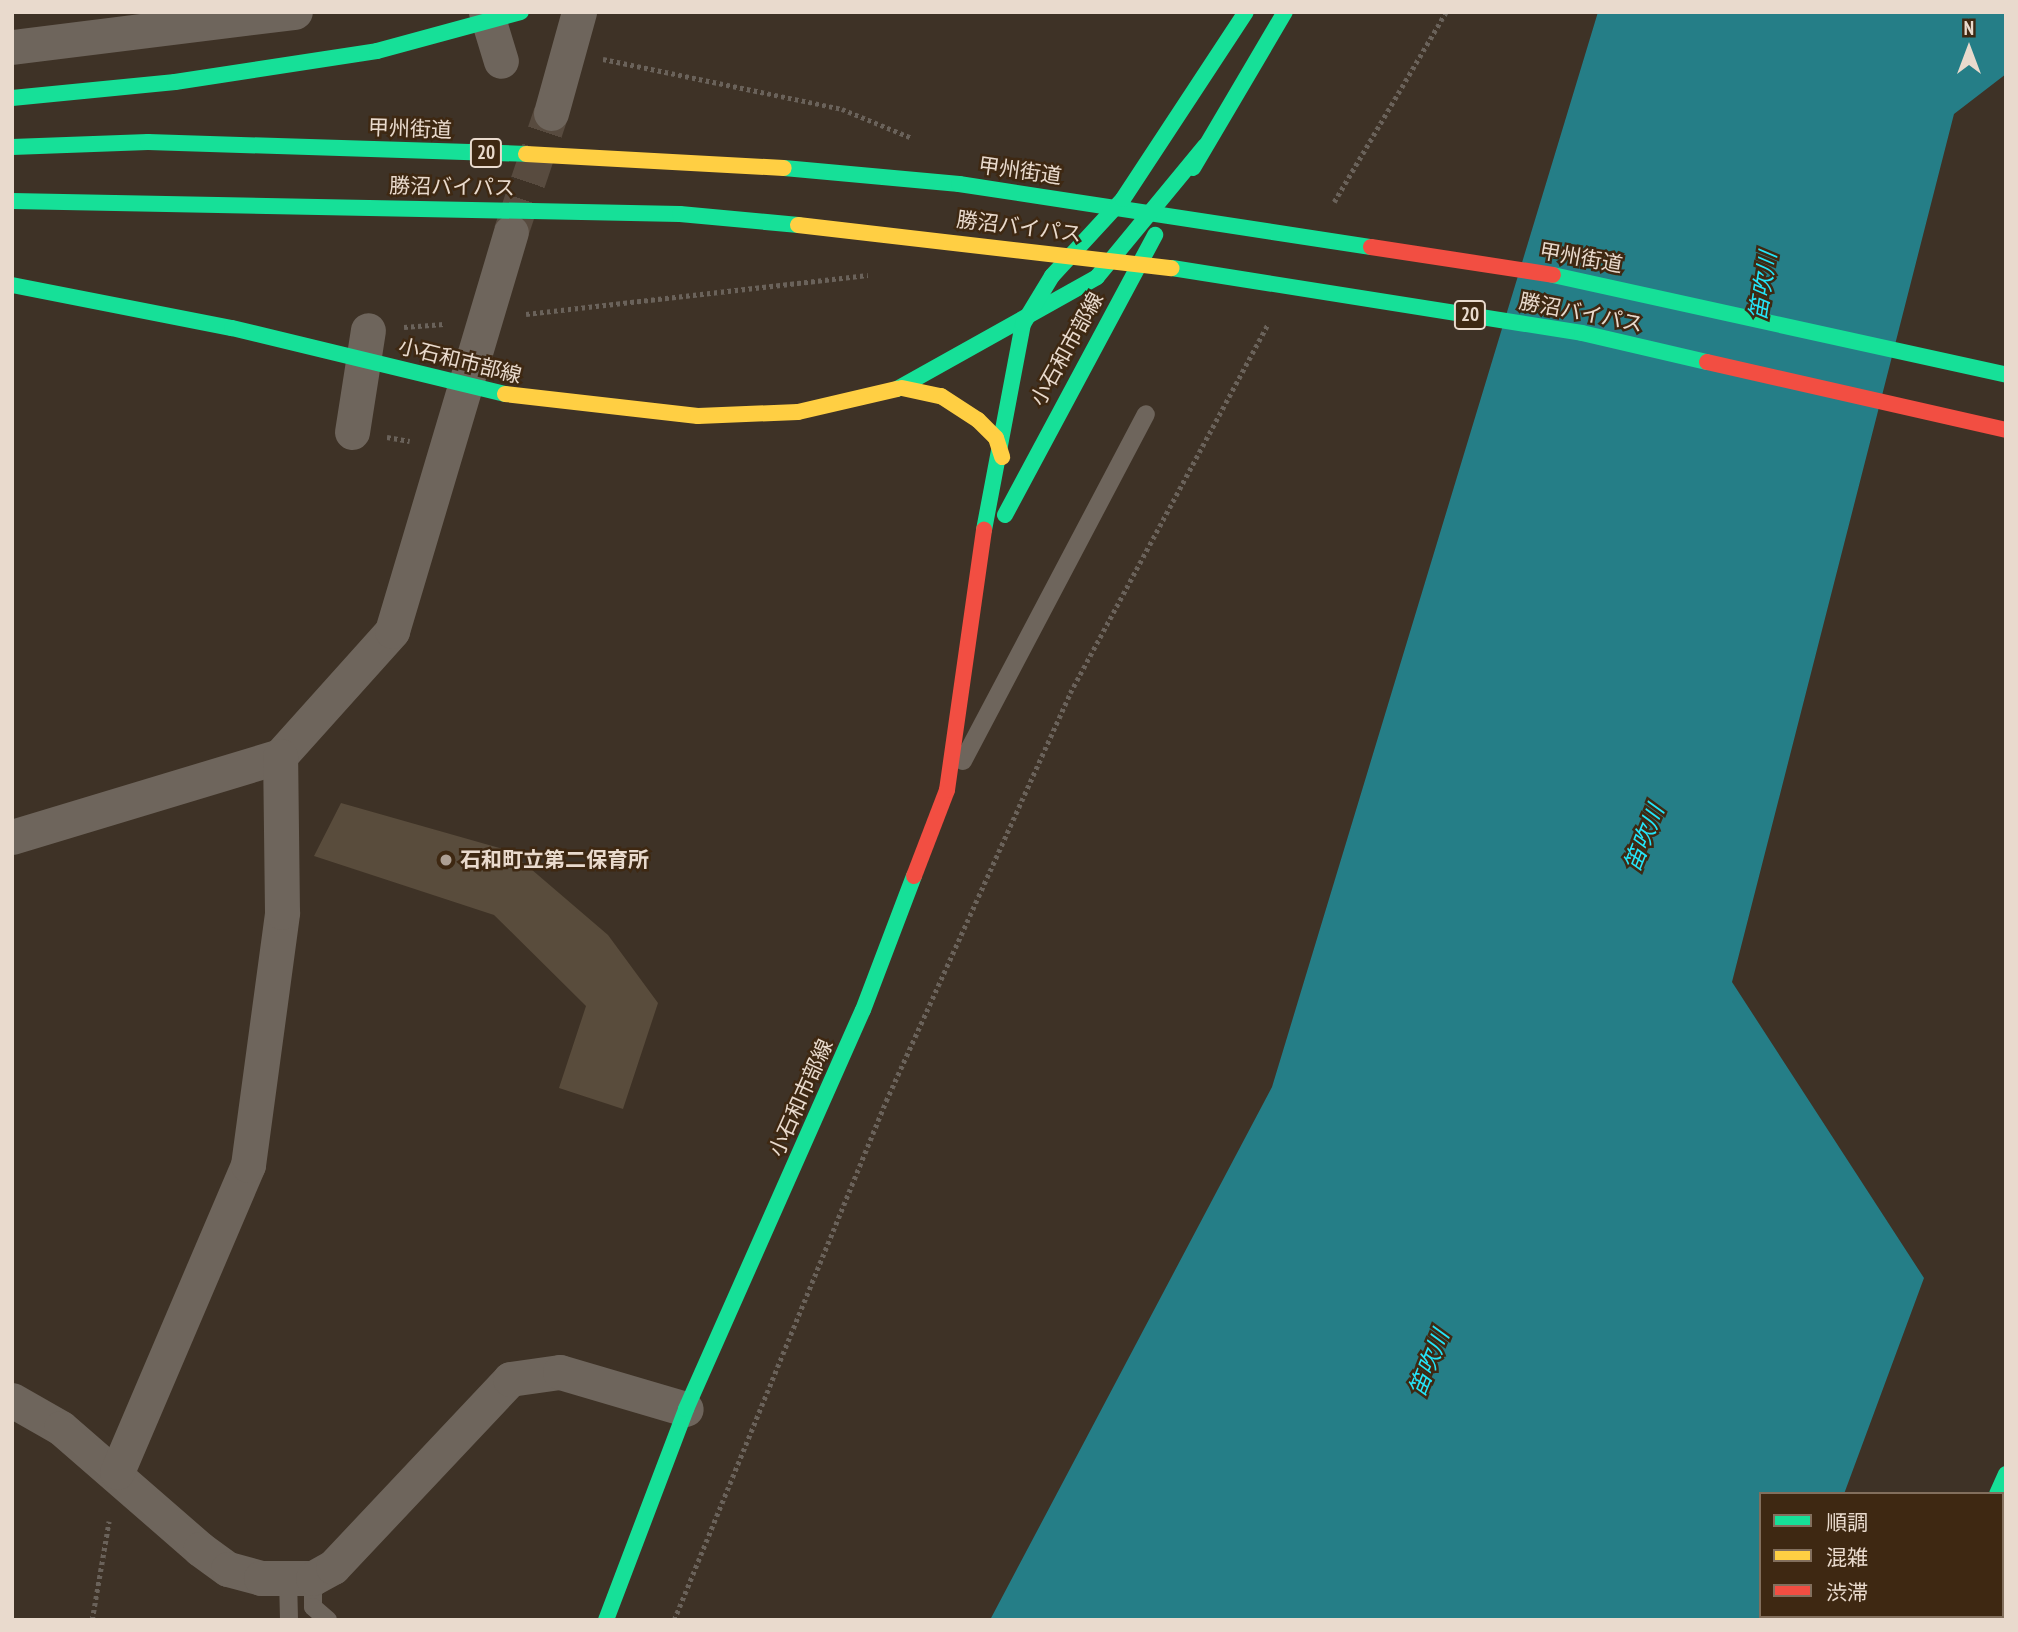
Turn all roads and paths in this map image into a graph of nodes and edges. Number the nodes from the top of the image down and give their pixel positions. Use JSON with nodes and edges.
{"nodes":[{"id":1,"x":295,"y":12,"type":"edge"},
{"id":2,"x":486,"y":12,"type":"edge"},
{"id":3,"x":522,"y":12,"type":"edge"},
{"id":4,"x":579,"y":12,"type":"edge"},
{"id":5,"x":1246,"y":12,"type":"edge"},
{"id":6,"x":1286,"y":12,"type":"edge"},
{"id":7,"x":1446,"y":12,"type":"edge"},
{"id":8,"x":12,"y":47,"type":"edge"},
{"id":9,"x":568,"y":53,"type":"junction"},
{"id":10,"x":501,"y":61,"type":"dead end"},
{"id":11,"x":12,"y":98,"type":"edge"},
{"id":12,"x":551,"y":113,"type":"tunnel mouth"},
{"id":13,"x":920,"y":141,"type":"dead end"},
{"id":14,"x":1205,"y":146,"type":"junction"},
{"id":15,"x":12,"y":147,"type":"edge"},
{"id":16,"x":12,"y":201,"type":"edge"},
{"id":17,"x":1331,"y":206,"type":"dead end"},
{"id":18,"x":511,"y":232,"type":"tunnel mouth"},
{"id":19,"x":879,"y":273,"type":"dead end"},
{"id":20,"x":12,"y":285,"type":"edge"},
{"id":21,"x":1273,"y":316,"type":"dead end"},
{"id":22,"x":487,"y":318,"type":"junction"},
{"id":23,"x":1023,"y":324,"type":"junction"},
{"id":24,"x":369,"y":330,"type":"joint"},
{"id":25,"x":2006,"y":375,"type":"edge"},
{"id":26,"x":468,"y":384,"type":"junction"},
{"id":27,"x":902,"y":388,"type":"junction"},
{"id":28,"x":1146,"y":414,"type":"dead end"},
{"id":29,"x":2006,"y":430,"type":"edge"},
{"id":30,"x":352,"y":432,"type":"joint"},
{"id":31,"x":449,"y":447,"type":"junction"},
{"id":32,"x":1002,"y":457,"type":"junction"},
{"id":33,"x":975,"y":577,"type":"junction"},
{"id":34,"x":280,"y":756,"type":"junction"},
{"id":35,"x":947,"y":790,"type":"junction"},
{"id":36,"x":12,"y":837,"type":"edge"},
{"id":37,"x":12,"y":1399,"type":"edge"},
{"id":38,"x":686,"y":1409,"type":"junction"},
{"id":39,"x":117,"y":1472,"type":"junction"},
{"id":40,"x":2006,"y":1474,"type":"edge"},
{"id":41,"x":1998,"y":1492,"type":"edge"},
{"id":42,"x":299,"y":1578,"type":"junction"},
{"id":43,"x":92,"y":1620,"type":"edge"},
{"id":44,"x":289,"y":1620,"type":"edge"},
{"id":45,"x":309,"y":1620,"type":"edge"},
{"id":46,"x":328,"y":1620,"type":"edge"},
{"id":47,"x":606,"y":1620,"type":"edge"},
{"id":48,"x":674,"y":1620,"type":"edge"}],
"edges":[{"from":1,"to":8,"type":"street"},
{"from":2,"to":10,"type":"street"},
{"from":3,"to":11,"type":"main road"},
{"from":4,"to":9,"type":"street"},
{"from":5,"to":23,"type":"main road","name":"小石和市部線"},
{"from":6,"to":14,"type":"main road","name":"小石和市部線"},
{"from":7,"to":17,"type":"path"},
{"from":9,"to":12,"type":"street"},
{"from":9,"to":13,"type":"path"},
{"from":14,"to":23,"type":"main road","name":"小石和市部線"},
{"from":14,"to":33,"type":"main road","name":"小石和市部線"},
{"from":15,"to":25,"type":"main road","name":"甲州街道","number":"20"},
{"from":16,"to":29,"type":"main road","name":"勝沼バイパス","number":"20"},
{"from":18,"to":22,"type":"street"},
{"from":19,"to":22,"type":"path"},
{"from":20,"to":26,"type":"main road","name":"小石和市部線"},
{"from":21,"to":48,"type":"path"},
{"from":22,"to":24,"type":"path"},
{"from":22,"to":26,"type":"street"},
{"from":23,"to":27,"type":"main road","name":"小石和市部線"},
{"from":23,"to":32,"type":"main road","name":"小石和市部線"},
{"from":24,"to":30,"type":"street"},
{"from":26,"to":27,"type":"main road","name":"小石和市部線"},
{"from":26,"to":31,"type":"street"},
{"from":27,"to":32,"type":"main road","name":"小石和市部線"},
{"from":28,"to":35,"type":"lane"},
{"from":30,"to":31,"type":"path"},
{"from":31,"to":34,"type":"street"},
{"from":32,"to":33,"type":"main road","name":"小石和市部線"},
{"from":33,"to":35,"type":"main road","name":"小石和市部線"},
{"from":34,"to":36,"type":"street"},
{"from":34,"to":39,"type":"street"},
{"from":35,"to":38,"type":"main road","name":"小石和市部線"},
{"from":37,"to":39,"type":"street"},
{"from":38,"to":42,"type":"street"},
{"from":38,"to":47,"type":"main road","name":"小石和市部線"},
{"from":39,"to":42,"type":"street"},
{"from":39,"to":43,"type":"path"},
{"from":40,"to":41,"type":"main road"},
{"from":42,"to":44,"type":"lane"},
{"from":42,"to":45,"type":"lane"},
{"from":42,"to":46,"type":"lane"}]}
